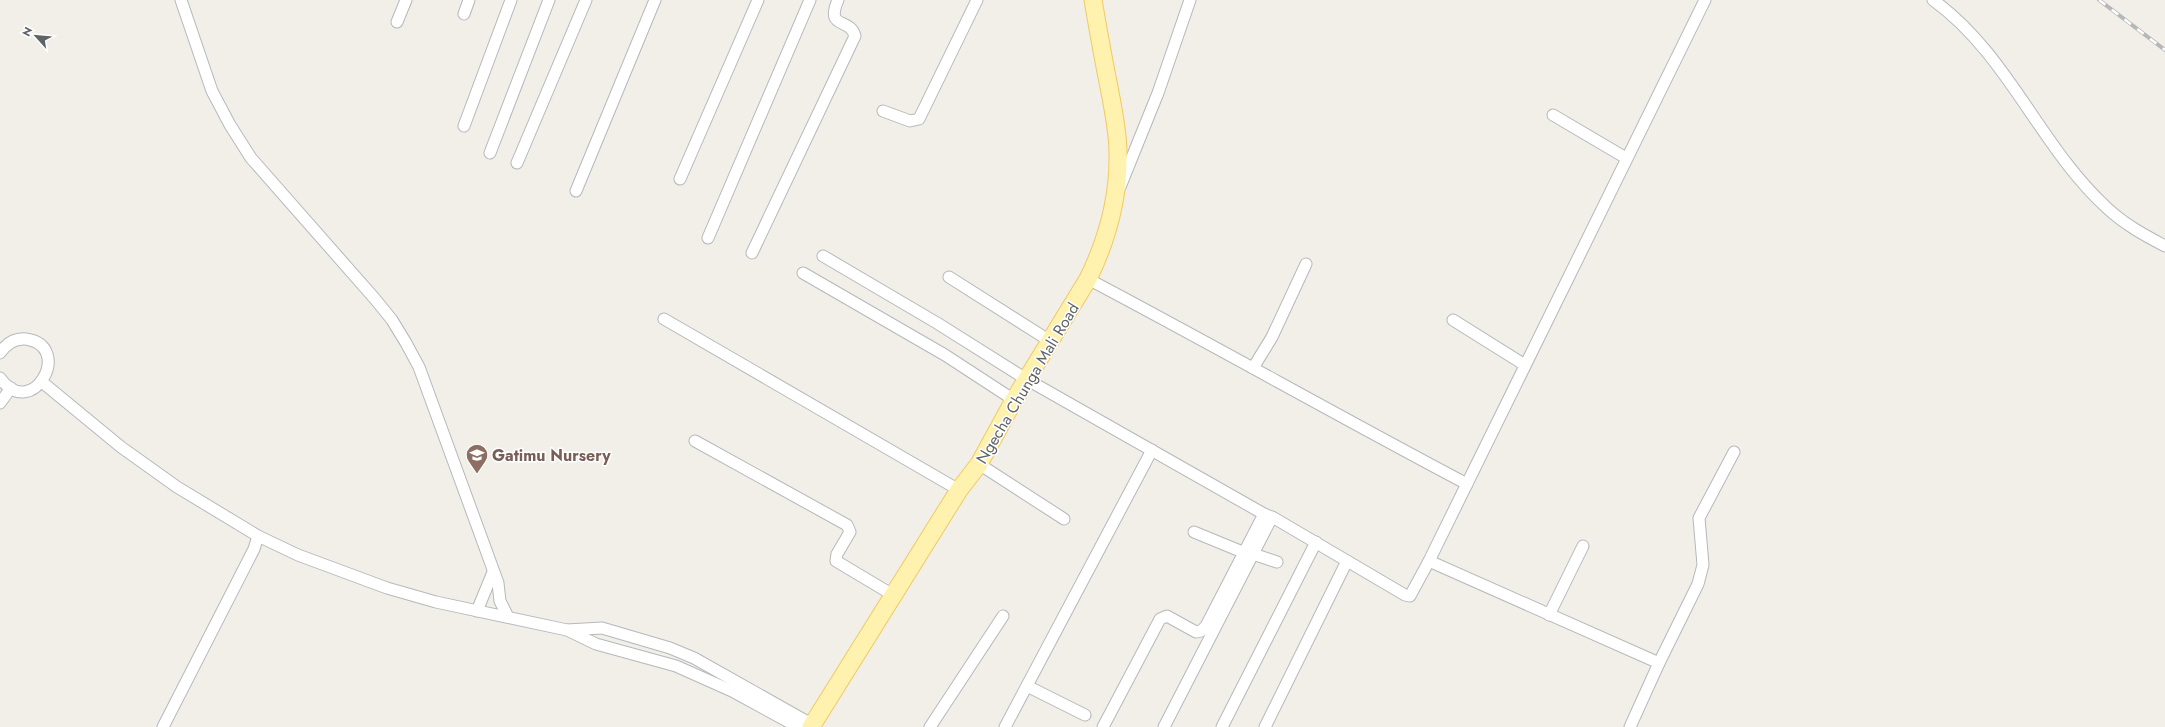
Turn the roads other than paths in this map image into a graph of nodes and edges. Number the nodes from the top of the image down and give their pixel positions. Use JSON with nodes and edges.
{"nodes":[{"id":1,"x":181,"y":0,"type":"edge"},
{"id":2,"x":406,"y":0,"type":"edge"},
{"id":3,"x":470,"y":0,"type":"edge"},
{"id":4,"x":511,"y":0,"type":"edge"},
{"id":5,"x":549,"y":0,"type":"edge"},
{"id":6,"x":586,"y":0,"type":"edge"},
{"id":7,"x":655,"y":0,"type":"edge"},
{"id":8,"x":758,"y":0,"type":"edge"},
{"id":9,"x":810,"y":0,"type":"edge"},
{"id":10,"x":838,"y":0,"type":"edge"},
{"id":11,"x":977,"y":0,"type":"edge"},
{"id":12,"x":1093,"y":0,"type":"edge"},
{"id":13,"x":1190,"y":0,"type":"edge"},
{"id":14,"x":1705,"y":0,"type":"edge"},
{"id":15,"x":1933,"y":0,"type":"edge"},
{"id":16,"x":464,"y":14,"type":"dead end"},
{"id":17,"x":397,"y":22,"type":"dead end"},
{"id":18,"x":883,"y":111,"type":"dead end"},
{"id":19,"x":1553,"y":115,"type":"dead end"},
{"id":20,"x":464,"y":126,"type":"dead end"},
{"id":21,"x":490,"y":153,"type":"dead end"},
{"id":22,"x":1626,"y":158,"type":"junction"},
{"id":23,"x":517,"y":163,"type":"dead end"},
{"id":24,"x":680,"y":179,"type":"dead end"},
{"id":25,"x":576,"y":190,"type":"dead end"},
{"id":26,"x":1114,"y":201,"type":"junction"},
{"id":27,"x":708,"y":238,"type":"dead end"},
{"id":28,"x":2165,"y":246,"type":"edge"},
{"id":29,"x":752,"y":253,"type":"dead end"},
{"id":30,"x":823,"y":256,"type":"dead end"},
{"id":31,"x":1306,"y":264,"type":"dead end"},
{"id":32,"x":803,"y":272,"type":"dead end"},
{"id":33,"x":949,"y":277,"type":"dead end"},
{"id":34,"x":1088,"y":279,"type":"junction"},
{"id":35,"x":664,"y":318,"type":"dead end"},
{"id":36,"x":1453,"y":320,"type":"dead end"},
{"id":37,"x":1050,"y":341,"type":"junction"},
{"id":38,"x":2,"y":346,"type":"edge"},
{"id":39,"x":1525,"y":365,"type":"junction"},
{"id":40,"x":1253,"y":368,"type":"junction"},
{"id":41,"x":0,"y":378,"type":"edge"},
{"id":42,"x":1026,"y":379,"type":"junction"},
{"id":43,"x":42,"y":382,"type":"junction"},
{"id":44,"x":11,"y":388,"type":"junction"},
{"id":45,"x":1014,"y":400,"type":"junction"},
{"id":46,"x":0,"y":403,"type":"edge"},
{"id":47,"x":695,"y":441,"type":"dead end"},
{"id":48,"x":1152,"y":450,"type":"junction"},
{"id":49,"x":1734,"y":452,"type":"dead end"},
{"id":50,"x":979,"y":464,"type":"junction"},
{"id":51,"x":1467,"y":484,"type":"junction"},
{"id":52,"x":959,"y":490,"type":"junction"},
{"id":53,"x":1268,"y":515,"type":"junction"},
{"id":54,"x":1064,"y":519,"type":"dead end"},
{"id":55,"x":1194,"y":532,"type":"dead end"},
{"id":56,"x":258,"y":536,"type":"junction"},
{"id":57,"x":1316,"y":542,"type":"junction"},
{"id":58,"x":1583,"y":546,"type":"dead end"},
{"id":59,"x":1249,"y":554,"type":"junction"},
{"id":60,"x":1347,"y":561,"type":"junction"},
{"id":61,"x":1429,"y":561,"type":"junction"},
{"id":62,"x":1277,"y":562,"type":"dead end"},
{"id":63,"x":493,"y":572,"type":"junction"},
{"id":64,"x":893,"y":595,"type":"junction"},
{"id":65,"x":477,"y":611,"type":"junction"},
{"id":66,"x":1549,"y":615,"type":"junction"},
{"id":67,"x":1003,"y":616,"type":"dead end"},
{"id":68,"x":508,"y":617,"type":"junction"},
{"id":69,"x":567,"y":630,"type":"junction"},
{"id":70,"x":1659,"y":664,"type":"junction"},
{"id":71,"x":1027,"y":686,"type":"junction"},
{"id":72,"x":1085,"y":715,"type":"dead end"},
{"id":73,"x":807,"y":726,"type":"edge"},
{"id":74,"x":163,"y":727,"type":"edge"},
{"id":75,"x":930,"y":727,"type":"edge"},
{"id":76,"x":1005,"y":727,"type":"edge"},
{"id":77,"x":1103,"y":727,"type":"edge"},
{"id":78,"x":1164,"y":727,"type":"edge"},
{"id":79,"x":1222,"y":727,"type":"edge"},
{"id":80,"x":1265,"y":727,"type":"edge"},
{"id":81,"x":1630,"y":727,"type":"edge"}],
"edges":[{"from":1,"to":63,"type":"street"},
{"from":2,"to":17,"type":"street"},
{"from":3,"to":16,"type":"street"},
{"from":4,"to":20,"type":"street"},
{"from":5,"to":21,"type":"street"},
{"from":6,"to":23,"type":"street"},
{"from":7,"to":25,"type":"street"},
{"from":8,"to":24,"type":"street"},
{"from":9,"to":27,"type":"street"},
{"from":10,"to":29,"type":"street"},
{"from":11,"to":18,"type":"street"},
{"from":12,"to":26,"type":"main road","name":"Ngecha Chunga Mali Road"},
{"from":13,"to":26,"type":"street"},
{"from":14,"to":22,"type":"street"},
{"from":15,"to":28,"type":"street"},
{"from":19,"to":22,"type":"street"},
{"from":22,"to":39,"type":"street"},
{"from":26,"to":34,"type":"main road","name":"Ngecha Chunga Mali Road"},
{"from":30,"to":42,"type":"street"},
{"from":31,"to":40,"type":"street"},
{"from":32,"to":45,"type":"street"},
{"from":33,"to":37,"type":"street"},
{"from":34,"to":37,"type":"main road","name":"Ngecha Chunga Mali Road"},
{"from":34,"to":40,"type":"street"},
{"from":35,"to":52,"type":"street"},
{"from":36,"to":39,"type":"street"},
{"from":37,"to":42,"type":"main road","name":"Ngecha Chunga Mali Road"},
{"from":38,"to":43,"type":"street"},
{"from":39,"to":51,"type":"street"},
{"from":40,"to":51,"type":"street"},
{"from":41,"to":44,"type":"street"},
{"from":42,"to":45,"type":"main road","name":"Ngecha Chunga Mali Road"},
{"from":42,"to":48,"type":"street"},
{"from":43,"to":44,"type":"street"},
{"from":43,"to":56,"type":"street"},
{"from":44,"to":46,"type":"street"},
{"from":45,"to":50,"type":"main road","name":"Ngecha Chunga Mali Road"},
{"from":47,"to":64,"type":"street"},
{"from":48,"to":53,"type":"street"},
{"from":48,"to":71,"type":"street"},
{"from":49,"to":70,"type":"street"},
{"from":50,"to":52,"type":"main road","name":"Ngecha Chunga Mali Road"},
{"from":50,"to":54,"type":"street"},
{"from":51,"to":61,"type":"street"},
{"from":52,"to":64,"type":"main road","name":"Ngecha Chunga Mali Road"},
{"from":53,"to":57,"type":"street"},
{"from":53,"to":59,"type":"street"},
{"from":55,"to":59,"type":"street"},
{"from":56,"to":65,"type":"street"},
{"from":56,"to":74,"type":"street"},
{"from":57,"to":60,"type":"street"},
{"from":57,"to":79,"type":"street"},
{"from":58,"to":66,"type":"street"},
{"from":59,"to":62,"type":"street"},
{"from":59,"to":77,"type":"street"},
{"from":59,"to":78,"type":"street"},
{"from":60,"to":61,"type":"street"},
{"from":60,"to":80,"type":"street"},
{"from":61,"to":66,"type":"street"},
{"from":63,"to":65,"type":"street"},
{"from":63,"to":68,"type":"street"},
{"from":64,"to":73,"type":"main road","name":"Ngecha Chunga Mali Road"},
{"from":65,"to":68,"type":"street"},
{"from":66,"to":70,"type":"street"},
{"from":67,"to":75,"type":"street"},
{"from":68,"to":69,"type":"street"},
{"from":69,"to":73,"type":"street"},
{"from":69,"to":73,"type":"street"},
{"from":70,"to":81,"type":"street"},
{"from":71,"to":72,"type":"street"},
{"from":71,"to":76,"type":"street"}]}
